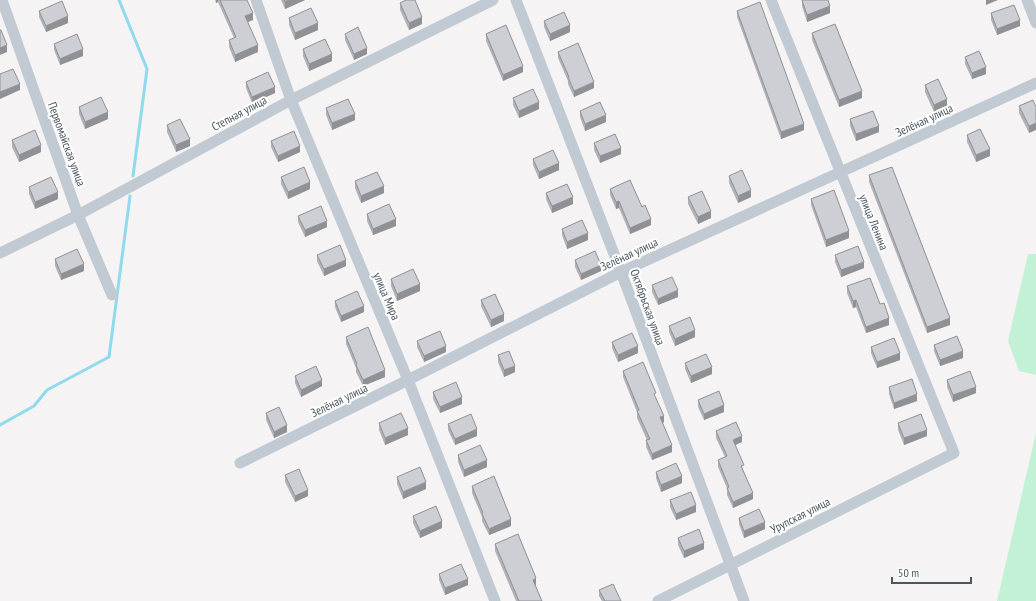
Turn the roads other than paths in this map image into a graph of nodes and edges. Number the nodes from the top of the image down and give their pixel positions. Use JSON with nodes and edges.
{"nodes":[{"id":1,"x":2,"y":0,"type":"edge"},
{"id":2,"x":256,"y":0,"type":"edge"},
{"id":3,"x":493,"y":0,"type":"edge"},
{"id":4,"x":516,"y":0,"type":"edge"},
{"id":5,"x":771,"y":0,"type":"edge"},
{"id":6,"x":1027,"y":0,"type":"edge"},
{"id":7,"x":1036,"y":23,"type":"edge"},
{"id":8,"x":1036,"y":83,"type":"edge"},
{"id":9,"x":291,"y":100,"type":"junction"},
{"id":10,"x":840,"y":173,"type":"junction"},
{"id":11,"x":78,"y":215,"type":"junction"},
{"id":12,"x":0,"y":253,"type":"edge"},
{"id":13,"x":621,"y":272,"type":"junction"},
{"id":14,"x":112,"y":295,"type":"dead end"},
{"id":15,"x":408,"y":380,"type":"junction"},
{"id":16,"x":954,"y":453,"type":"joint"},
{"id":17,"x":240,"y":463,"type":"dead end"},
{"id":18,"x":730,"y":565,"type":"junction"},
{"id":19,"x":495,"y":601,"type":"edge"},
{"id":20,"x":658,"y":601,"type":"edge"},
{"id":21,"x":744,"y":601,"type":"edge"}],
"edges":[{"from":1,"to":11,"type":"street","name":"Первомайская улица"},
{"from":2,"to":9,"type":"street","name":"улица Мира"},
{"from":3,"to":9,"type":"street","name":"Степная улица"},
{"from":4,"to":13,"type":"street","name":"Октябрьская улица"},
{"from":5,"to":10,"type":"street","name":"улица Ленина"},
{"from":6,"to":7,"type":"street"},
{"from":8,"to":10,"type":"street","name":"Зелёная улица"},
{"from":9,"to":11,"type":"street","name":"Степная улица"},
{"from":9,"to":15,"type":"street","name":"улица Мира"},
{"from":10,"to":13,"type":"street","name":"Зелёная улица"},
{"from":10,"to":16,"type":"street","name":"улица Ленина"},
{"from":11,"to":12,"type":"street","name":"Степная улица"},
{"from":11,"to":14,"type":"street","name":"Первомайская улица"},
{"from":13,"to":15,"type":"street","name":"Зелёная улица"},
{"from":13,"to":18,"type":"street","name":"Октябрьская улица"},
{"from":15,"to":17,"type":"street","name":"Зелёная улица"},
{"from":15,"to":19,"type":"street","name":"улица Мира"},
{"from":16,"to":18,"type":"street","name":"Урупская улица"},
{"from":18,"to":20,"type":"street","name":"Урупская улица"},
{"from":18,"to":21,"type":"street","name":"Октябрьская улица"}]}
